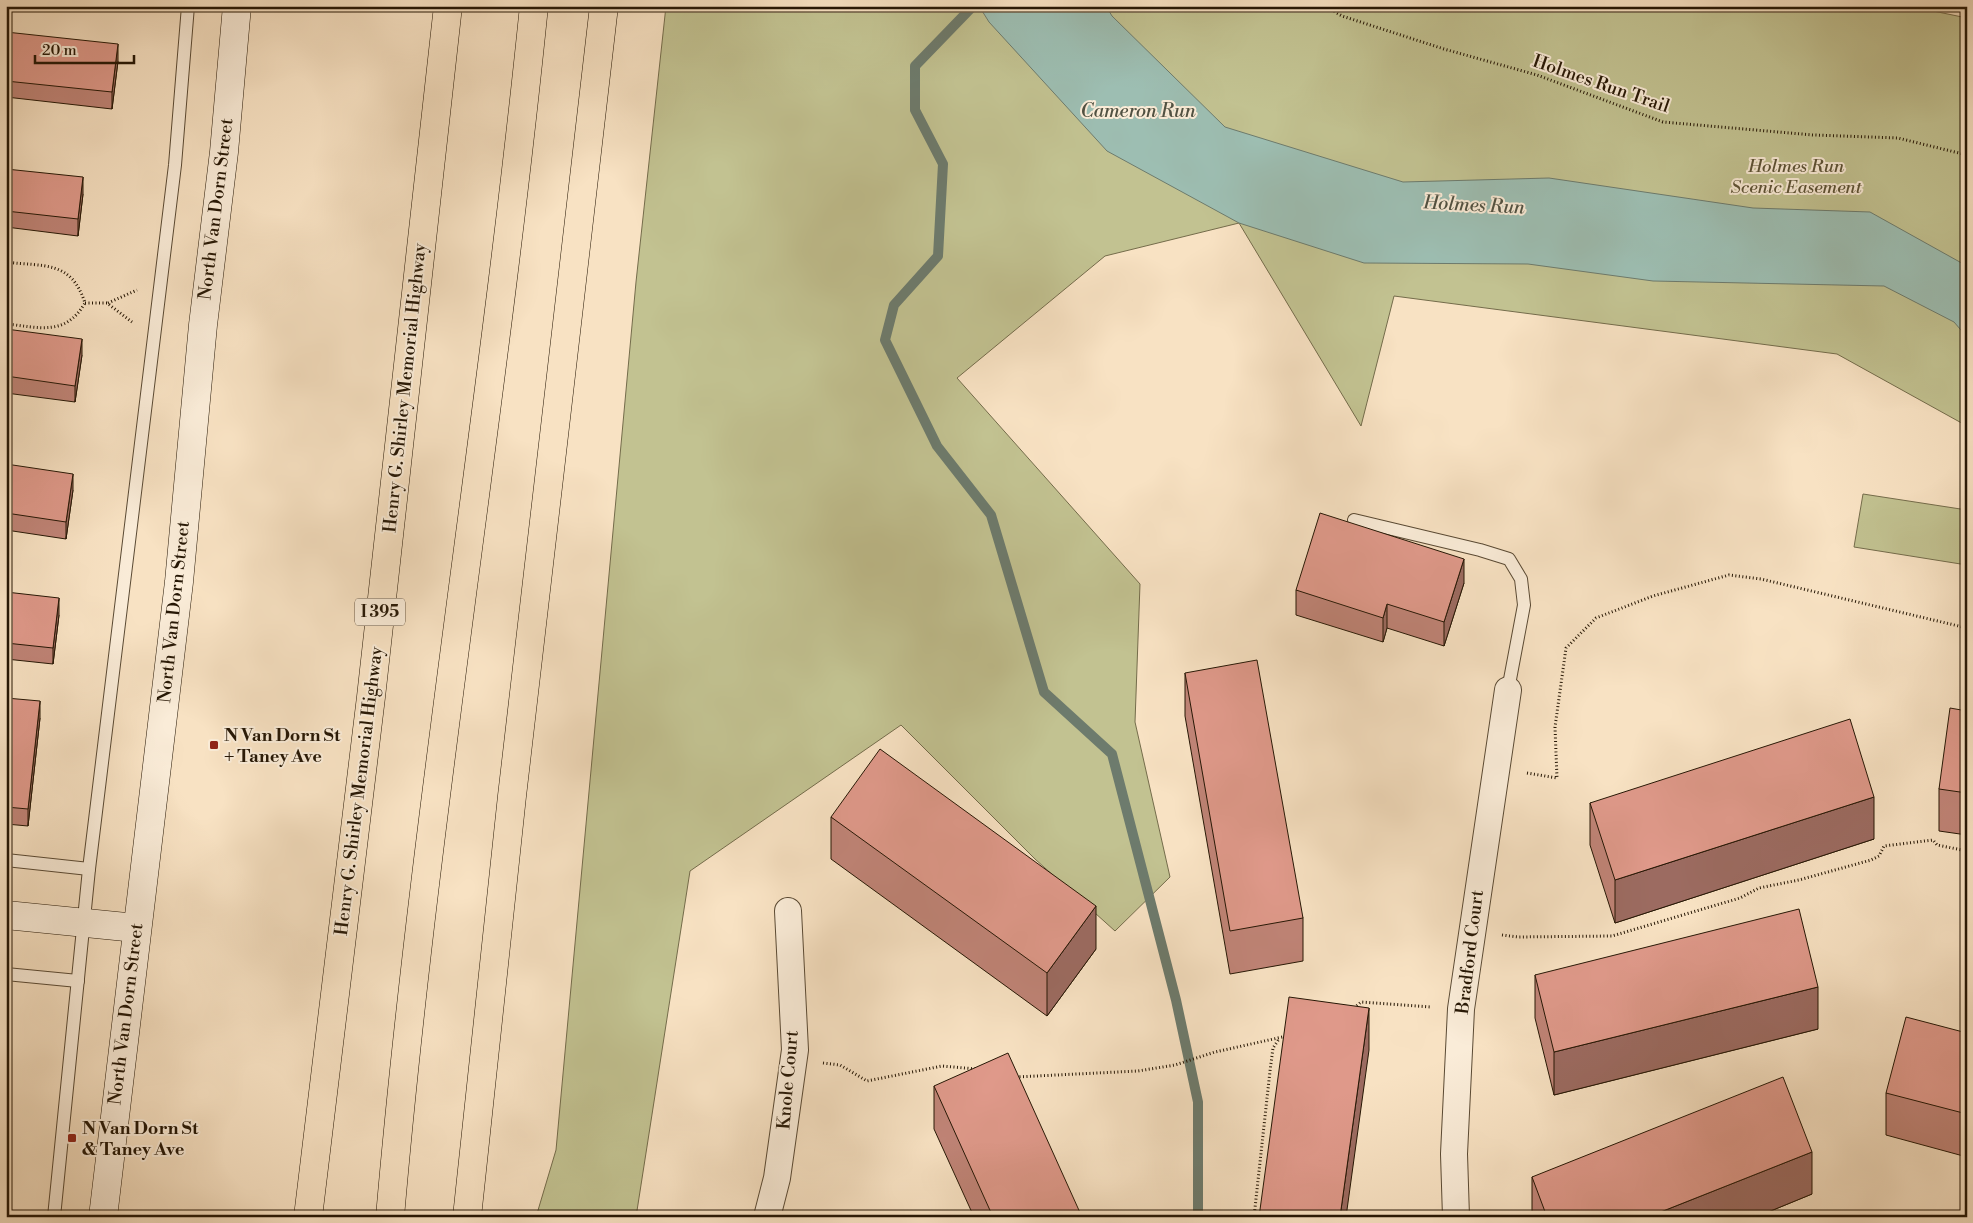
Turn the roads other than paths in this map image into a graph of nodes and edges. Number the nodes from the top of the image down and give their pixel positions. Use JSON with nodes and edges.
{"nodes":[{"id":1,"x":188,"y":6,"type":"edge"},
{"id":2,"x":237,"y":6,"type":"edge"},
{"id":3,"x":448,"y":6,"type":"edge"},
{"id":4,"x":534,"y":6,"type":"edge"},
{"id":5,"x":604,"y":6,"type":"edge"},
{"id":6,"x":1354,"y":520,"type":"dead end"},
{"id":7,"x":1508,"y":690,"type":"joint"},
{"id":8,"x":6,"y":860,"type":"edge"},
{"id":9,"x":89,"y":870,"type":"junction"},
{"id":10,"x":788,"y":911,"type":"dead end"},
{"id":11,"x":6,"y":914,"type":"edge"},
{"id":12,"x":84,"y":922,"type":"junction"},
{"id":13,"x":136,"y":928,"type":"junction"},
{"id":14,"x":6,"y":974,"type":"edge"},
{"id":15,"x":78,"y":981,"type":"junction"},
{"id":16,"x":54,"y":1217,"type":"edge"},
{"id":17,"x":103,"y":1217,"type":"edge"},
{"id":18,"x":308,"y":1217,"type":"edge"},
{"id":19,"x":390,"y":1217,"type":"edge"},
{"id":20,"x":467,"y":1217,"type":"edge"},
{"id":21,"x":767,"y":1217,"type":"edge"},
{"id":22,"x":1456,"y":1217,"type":"edge"}],
"edges":[{"from":1,"to":9,"type":"lane"},
{"from":2,"to":13,"type":"main road","name":"North Van Dorn Street"},
{"from":3,"to":18,"type":"highway","name":"Henry G. Shirley Memorial Highway","number":"I 395"},
{"from":4,"to":19,"type":"highway"},
{"from":5,"to":20,"type":"highway"},
{"from":6,"to":7,"type":"lane"},
{"from":7,"to":22,"type":"street","name":"Bradford Court"},
{"from":8,"to":9,"type":"lane"},
{"from":9,"to":12,"type":"lane"},
{"from":10,"to":21,"type":"street","name":"Knole Court"},
{"from":11,"to":12,"type":"main road"},
{"from":12,"to":13,"type":"main road"},
{"from":12,"to":15,"type":"lane"},
{"from":13,"to":17,"type":"main road","name":"North Van Dorn Street"},
{"from":14,"to":15,"type":"lane"},
{"from":15,"to":16,"type":"lane"}]}
